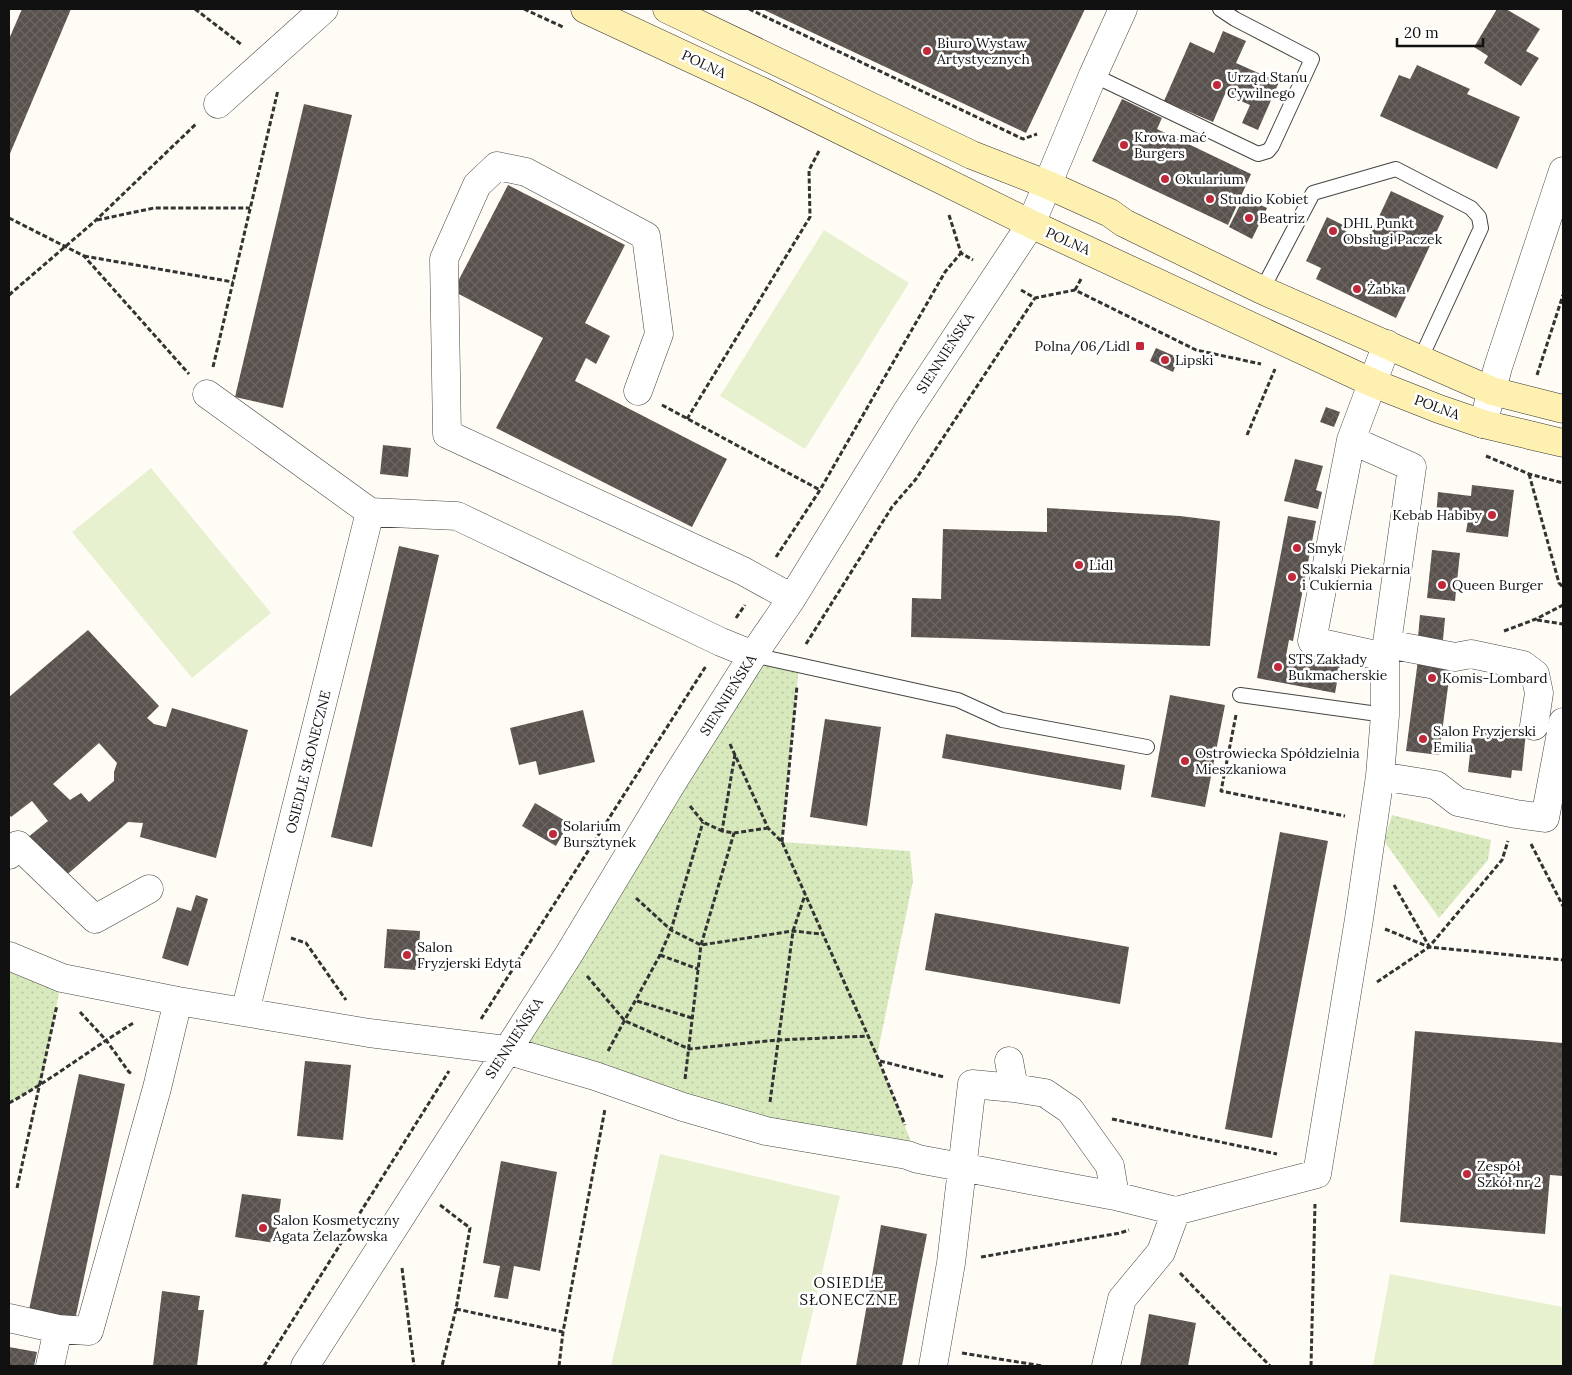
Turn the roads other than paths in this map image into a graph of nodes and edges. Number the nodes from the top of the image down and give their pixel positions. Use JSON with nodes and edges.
{"nodes":[{"id":1,"x":324,"y":9,"type":"edge"},
{"id":2,"x":585,"y":9,"type":"edge"},
{"id":3,"x":667,"y":9,"type":"edge"},
{"id":4,"x":1123,"y":9,"type":"edge"},
{"id":5,"x":1220,"y":9,"type":"edge"},
{"id":6,"x":1093,"y":75,"type":"junction"},
{"id":7,"x":218,"y":104,"type":"road end"},
{"id":8,"x":1563,"y":171,"type":"edge"},
{"id":9,"x":1046,"y":184,"type":"junction"},
{"id":10,"x":1031,"y":224,"type":"junction"},
{"id":11,"x":1262,"y":290,"type":"junction"},
{"id":12,"x":1387,"y":344,"type":"junction"},
{"id":13,"x":1420,"y":360,"type":"junction"},
{"id":14,"x":1373,"y":383,"type":"junction"},
{"id":15,"x":638,"y":390,"type":"road end"},
{"id":16,"x":1492,"y":391,"type":"junction"},
{"id":17,"x":207,"y":394,"type":"road end"},
{"id":18,"x":1563,"y":409,"type":"edge"},
{"id":19,"x":1483,"y":424,"type":"junction"},
{"id":20,"x":1351,"y":440,"type":"junction"},
{"id":21,"x":1563,"y":443,"type":"edge"},
{"id":22,"x":370,"y":512,"type":"junction"},
{"id":23,"x":792,"y":598,"type":"junction"},
{"id":24,"x":1387,"y":650,"type":"junction"},
{"id":25,"x":753,"y":655,"type":"junction"},
{"id":26,"x":1240,"y":695,"type":"road end"},
{"id":27,"x":1386,"y":715,"type":"junction"},
{"id":28,"x":1563,"y":722,"type":"edge"},
{"id":29,"x":1534,"y":726,"type":"dead end"},
{"id":30,"x":1148,"y":747,"type":"dead end"},
{"id":31,"x":1380,"y":776,"type":"junction"},
{"id":32,"x":12,"y":845,"type":"edge"},
{"id":33,"x":149,"y":889,"type":"dead end"},
{"id":34,"x":9,"y":956,"type":"edge"},
{"id":35,"x":178,"y":1001,"type":"junction"},
{"id":36,"x":246,"y":1012,"type":"junction"},
{"id":37,"x":506,"y":1050,"type":"junction"},
{"id":38,"x":1009,"y":1061,"type":"dead end"},
{"id":39,"x":1014,"y":1088,"type":"junction"},
{"id":40,"x":963,"y":1166,"type":"junction"},
{"id":41,"x":1115,"y":1196,"type":"junction"},
{"id":42,"x":1176,"y":1211,"type":"junction"},
{"id":43,"x":9,"y":1318,"type":"edge"},
{"id":44,"x":58,"y":1329,"type":"junction"},
{"id":45,"x":934,"y":1357,"type":"edge"},
{"id":46,"x":50,"y":1366,"type":"edge"},
{"id":47,"x":305,"y":1366,"type":"edge"},
{"id":48,"x":1106,"y":1366,"type":"edge"}],
"edges":[{"from":1,"to":7,"type":"street"},
{"from":2,"to":10,"type":"street","name":"POLNA"},
{"from":3,"to":9,"type":"street"},
{"from":4,"to":6,"type":"street","name":"SIENNIEŃSKA"},
{"from":5,"to":6,"type":"lane"},
{"from":6,"to":9,"type":"street","name":"SIENNIEŃSKA"},
{"from":8,"to":16,"type":"street"},
{"from":9,"to":10,"type":"street","name":"SIENNIEŃSKA"},
{"from":9,"to":11,"type":"street"},
{"from":10,"to":14,"type":"street","name":"POLNA"},
{"from":10,"to":23,"type":"street","name":"SIENNIEŃSKA"},
{"from":11,"to":12,"type":"street"},
{"from":11,"to":13,"type":"lane"},
{"from":12,"to":13,"type":"street"},
{"from":12,"to":14,"type":"street"},
{"from":13,"to":16,"type":"street"},
{"from":14,"to":19,"type":"street","name":"POLNA"},
{"from":14,"to":20,"type":"street"},
{"from":15,"to":23,"type":"street"},
{"from":16,"to":18,"type":"street"},
{"from":16,"to":19,"type":"street"},
{"from":17,"to":22,"type":"street"},
{"from":19,"to":21,"type":"street","name":"POLNA"},
{"from":20,"to":24,"type":"street"},
{"from":20,"to":24,"type":"street"},
{"from":22,"to":25,"type":"street"},
{"from":22,"to":36,"type":"street","name":"OSIEDLE SŁONECZNE"},
{"from":23,"to":25,"type":"street","name":"SIENNIEŃSKA"},
{"from":24,"to":27,"type":"street"},
{"from":24,"to":29,"type":"street"},
{"from":25,"to":30,"type":"lane"},
{"from":25,"to":37,"type":"street","name":"SIENNIEŃSKA"},
{"from":26,"to":27,"type":"lane"},
{"from":27,"to":31,"type":"street"},
{"from":28,"to":31,"type":"street"},
{"from":31,"to":42,"type":"street"},
{"from":32,"to":33,"type":"street"},
{"from":34,"to":35,"type":"street"},
{"from":35,"to":36,"type":"street"},
{"from":35,"to":44,"type":"street"},
{"from":36,"to":37,"type":"street"},
{"from":37,"to":40,"type":"street"},
{"from":37,"to":47,"type":"street","name":"SIENNIEŃSKA"},
{"from":38,"to":39,"type":"street"},
{"from":39,"to":40,"type":"street"},
{"from":39,"to":41,"type":"street"},
{"from":40,"to":41,"type":"street"},
{"from":40,"to":45,"type":"street"},
{"from":41,"to":42,"type":"street"},
{"from":42,"to":48,"type":"street"},
{"from":43,"to":44,"type":"street"},
{"from":44,"to":46,"type":"street"}]}
